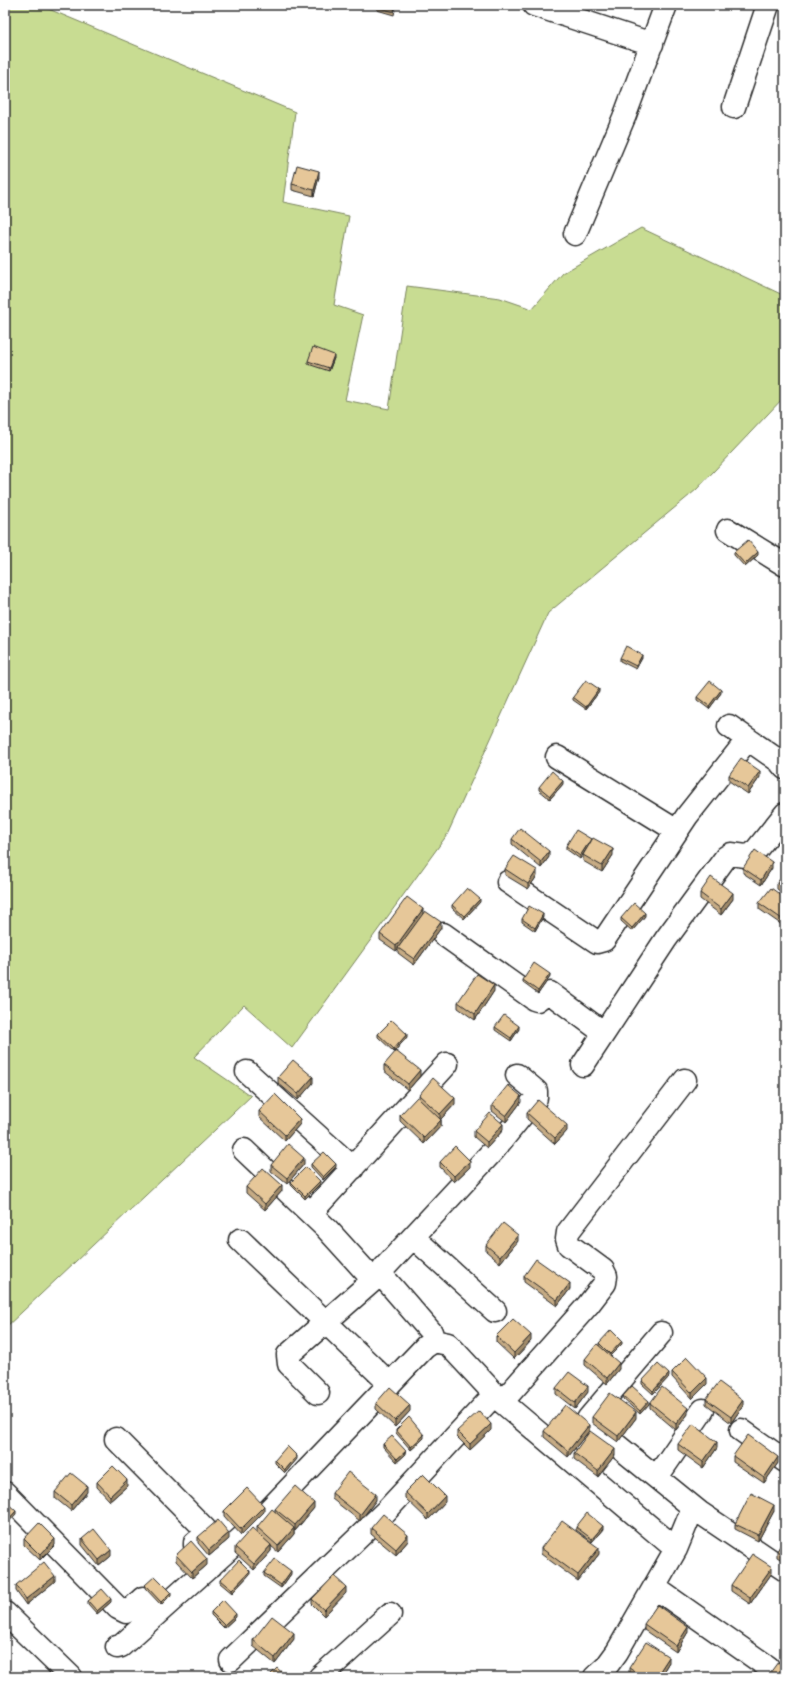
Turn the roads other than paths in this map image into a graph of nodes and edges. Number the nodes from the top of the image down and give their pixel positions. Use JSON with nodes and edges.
{"nodes":[{"id":1,"x":534,"y":5,"type":"edge"},
{"id":2,"x":666,"y":5,"type":"edge"},
{"id":3,"x":768,"y":5,"type":"edge"},
{"id":4,"x":652,"y":44,"type":"junction"},
{"id":5,"x":734,"y":107,"type":"dead end"},
{"id":6,"x":575,"y":234,"type":"dead end"},
{"id":7,"x":728,"y":530,"type":"dead end"},
{"id":8,"x":785,"y":565,"type":"edge"},
{"id":9,"x":729,"y":726,"type":"dead end"},
{"id":10,"x":748,"y":739,"type":"junction"},
{"id":11,"x":557,"y":757,"type":"dead end"},
{"id":12,"x":785,"y":768,"type":"edge"},
{"id":13,"x":785,"y":814,"type":"edge"},
{"id":14,"x":677,"y":831,"type":"junction"},
{"id":15,"x":508,"y":882,"type":"edge"},
{"id":16,"x":443,"y":934,"type":"dead end"},
{"id":17,"x":604,"y":1033,"type":"junction"},
{"id":18,"x":447,"y":1064,"type":"dead end"},
{"id":19,"x":583,"y":1066,"type":"dead end"},
{"id":20,"x":247,"y":1072,"type":"dead end"},
{"id":21,"x":517,"y":1075,"type":"dead end"},
{"id":22,"x":685,"y":1080,"type":"dead end"},
{"id":23,"x":244,"y":1150,"type":"dead end"},
{"id":24,"x":353,"y":1168,"type":"junction"},
{"id":25,"x":311,"y":1213,"type":"junction"},
{"id":26,"x":413,"y":1237,"type":"junction"},
{"id":27,"x":240,"y":1240,"type":"dead end"},
{"id":28,"x":380,"y":1277,"type":"junction"},
{"id":29,"x":495,"y":1311,"type":"dead end"},
{"id":30,"x":326,"y":1321,"type":"junction"},
{"id":31,"x":661,"y":1333,"type":"dead end"},
{"id":32,"x":434,"y":1341,"type":"junction"},
{"id":33,"x":390,"y":1384,"type":"junction"},
{"id":34,"x":318,"y":1394,"type":"dead end"},
{"id":35,"x":498,"y":1399,"type":"junction"},
{"id":36,"x":703,"y":1410,"type":"dead end"},
{"id":37,"x":741,"y":1430,"type":"dead end"},
{"id":38,"x":116,"y":1439,"type":"dead end"},
{"id":39,"x":785,"y":1461,"type":"edge"},
{"id":40,"x":657,"y":1477,"type":"junction"},
{"id":41,"x":5,"y":1493,"type":"edge"},
{"id":42,"x":699,"y":1512,"type":"junction"},
{"id":43,"x":676,"y":1549,"type":"junction"},
{"id":44,"x":211,"y":1566,"type":"junction"},
{"id":45,"x":785,"y":1570,"type":"edge"},
{"id":46,"x":654,"y":1586,"type":"junction"},
{"id":47,"x":160,"y":1611,"type":"junction"},
{"id":48,"x":5,"y":1613,"type":"edge"},
{"id":49,"x":390,"y":1614,"type":"dead end"},
{"id":50,"x":117,"y":1647,"type":"dead end"},
{"id":51,"x":231,"y":1660,"type":"dead end"},
{"id":52,"x":768,"y":1667,"type":"dead end"},
{"id":53,"x":323,"y":1676,"type":"edge"},
{"id":54,"x":597,"y":1676,"type":"edge"},
{"id":55,"x":71,"y":1677,"type":"edge"}],
"edges":[{"from":1,"to":4,"type":"street"},
{"from":2,"to":4,"type":"street"},
{"from":3,"to":5,"type":"street"},
{"from":4,"to":6,"type":"street"},
{"from":7,"to":8,"type":"street"},
{"from":9,"to":10,"type":"street"},
{"from":10,"to":12,"type":"street"},
{"from":10,"to":14,"type":"street"},
{"from":11,"to":14,"type":"street"},
{"from":13,"to":17,"type":"street"},
{"from":14,"to":15,"type":"street"},
{"from":16,"to":17,"type":"street"},
{"from":17,"to":19,"type":"street"},
{"from":18,"to":24,"type":"street"},
{"from":20,"to":24,"type":"street"},
{"from":21,"to":26,"type":"street"},
{"from":22,"to":35,"type":"street"},
{"from":23,"to":25,"type":"street"},
{"from":24,"to":25,"type":"street"},
{"from":25,"to":28,"type":"street"},
{"from":26,"to":28,"type":"street"},
{"from":26,"to":29,"type":"street"},
{"from":27,"to":30,"type":"street"},
{"from":28,"to":30,"type":"street"},
{"from":28,"to":32,"type":"street"},
{"from":30,"to":33,"type":"street"},
{"from":30,"to":34,"type":"street"},
{"from":31,"to":40,"type":"street"},
{"from":32,"to":33,"type":"street"},
{"from":32,"to":35,"type":"street"},
{"from":33,"to":44,"type":"street"},
{"from":35,"to":43,"type":"street"},
{"from":35,"to":51,"type":"street"},
{"from":36,"to":40,"type":"street"},
{"from":37,"to":39,"type":"street"},
{"from":38,"to":44,"type":"street"},
{"from":40,"to":42,"type":"street"},
{"from":41,"to":47,"type":"street"},
{"from":42,"to":43,"type":"street"},
{"from":42,"to":45,"type":"street"},
{"from":43,"to":46,"type":"street"},
{"from":44,"to":47,"type":"street"},
{"from":46,"to":52,"type":"street"},
{"from":46,"to":54,"type":"street"},
{"from":47,"to":50,"type":"street"},
{"from":48,"to":55,"type":"street"},
{"from":49,"to":53,"type":"street"}]}
